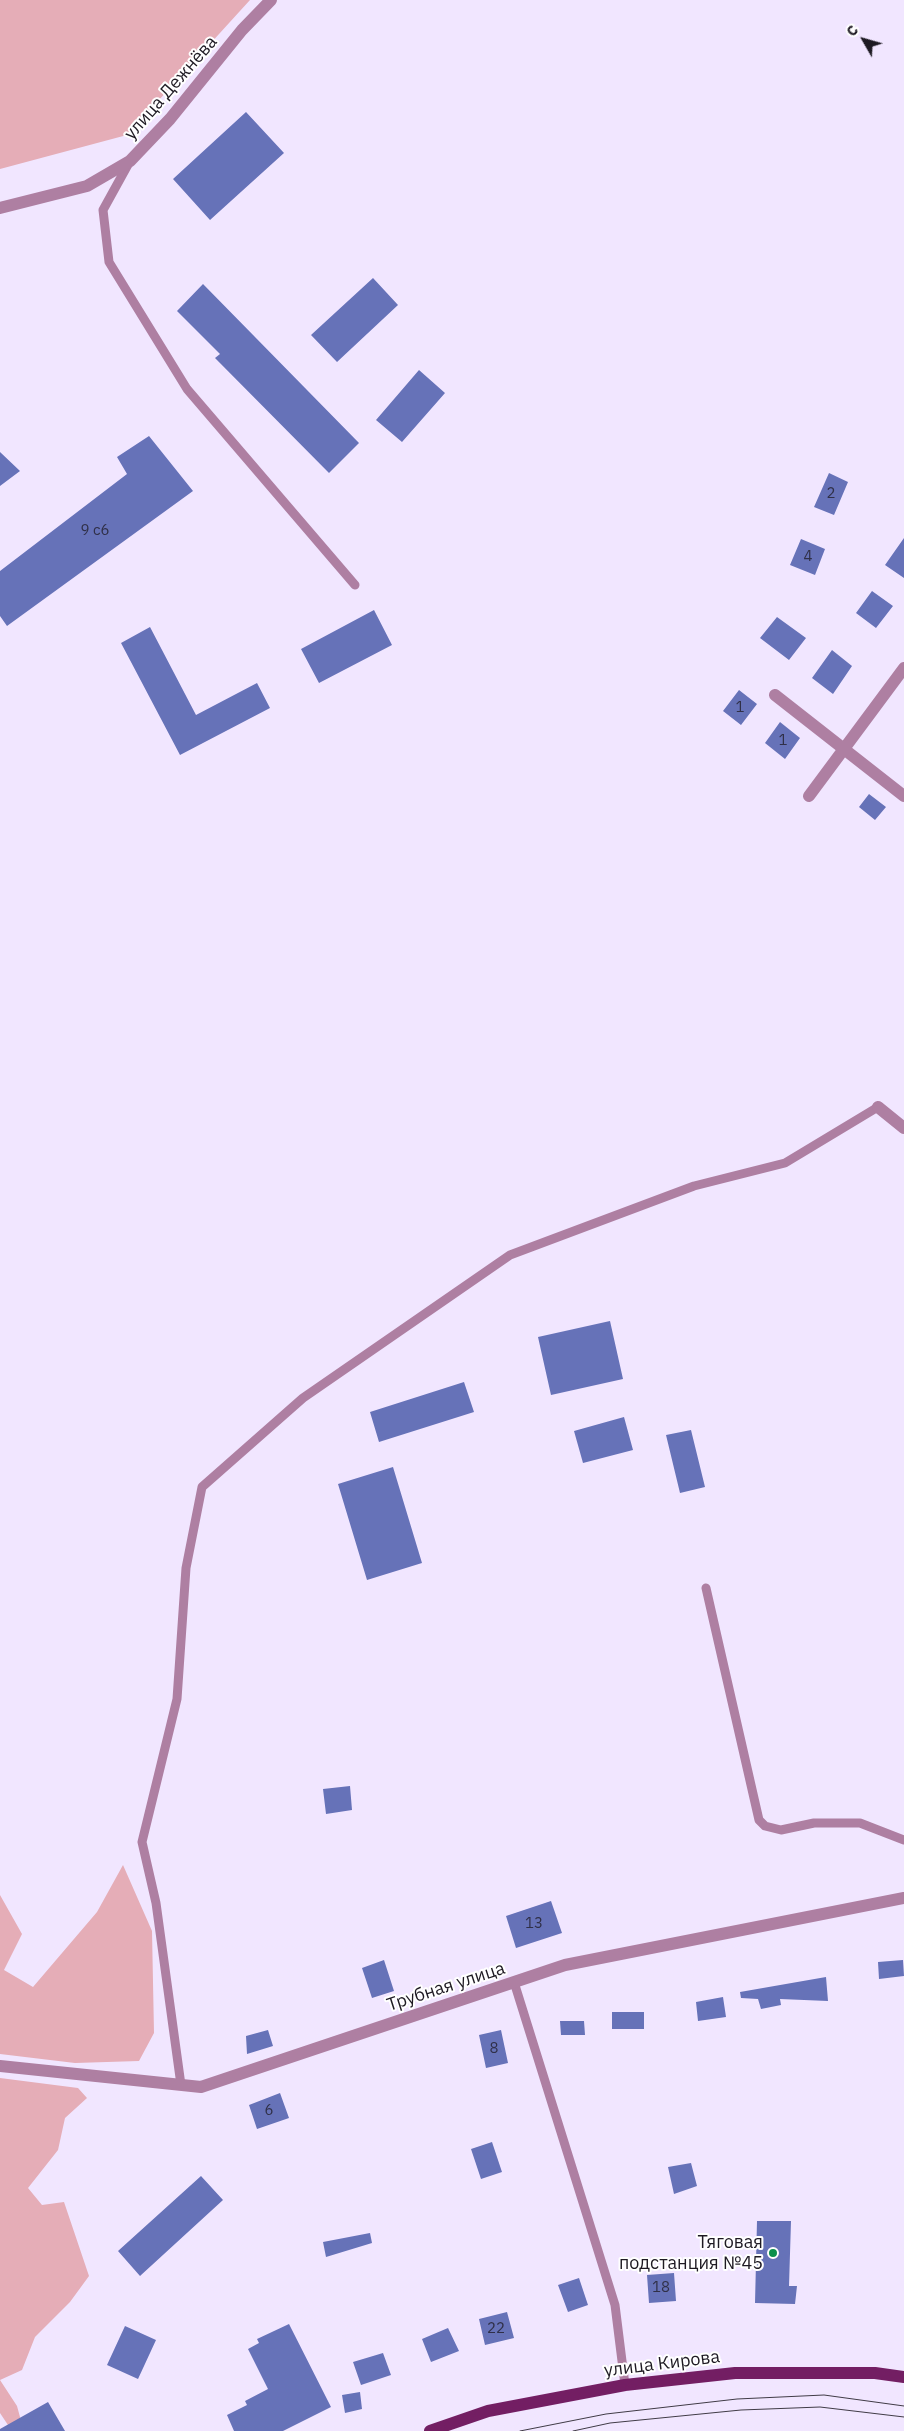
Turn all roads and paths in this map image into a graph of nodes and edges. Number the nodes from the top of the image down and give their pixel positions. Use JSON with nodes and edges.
{"nodes":[{"id":1,"x":270,"y":0,"type":"edge"},
{"id":2,"x":130,"y":161,"type":"junction"},
{"id":3,"x":0,"y":208,"type":"edge"},
{"id":4,"x":355,"y":585,"type":"dead end"},
{"id":5,"x":904,"y":668,"type":"edge"},
{"id":6,"x":775,"y":695,"type":"dead end"},
{"id":7,"x":846,"y":749,"type":"junction"},
{"id":8,"x":808,"y":796,"type":"dead end"},
{"id":9,"x":904,"y":796,"type":"edge"},
{"id":10,"x":878,"y":1108,"type":"joint"},
{"id":11,"x":904,"y":1128,"type":"edge"},
{"id":12,"x":706,"y":1588,"type":"dead end"},
{"id":13,"x":904,"y":1840,"type":"edge"},
{"id":14,"x":904,"y":1898,"type":"edge"},
{"id":15,"x":514,"y":1982,"type":"junction"},
{"id":16,"x":0,"y":2066,"type":"edge"},
{"id":17,"x":181,"y":2085,"type":"junction"},
{"id":18,"x":904,"y":2377,"type":"edge"},
{"id":19,"x":625,"y":2385,"type":"junction"},
{"id":20,"x":430,"y":2431,"type":"edge"}],
"edges":[{"from":1,"to":2,"type":"street","name":"улица Дежнёва"},
{"from":2,"to":3,"type":"street","name":"улица Дежнёва"},
{"from":2,"to":4,"type":"lane"},
{"from":5,"to":7,"type":"street"},
{"from":6,"to":7,"type":"street"},
{"from":7,"to":8,"type":"street"},
{"from":7,"to":9,"type":"street"},
{"from":10,"to":11,"type":"street"},
{"from":10,"to":17,"type":"lane"},
{"from":12,"to":13,"type":"lane"},
{"from":14,"to":15,"type":"street","name":"Трубная улица"},
{"from":15,"to":17,"type":"street","name":"Трубная улица"},
{"from":15,"to":19,"type":"lane"},
{"from":16,"to":17,"type":"street","name":"Трубная улица"},
{"from":18,"to":19,"type":"main road","name":"улица Кирова"},
{"from":19,"to":20,"type":"main road","name":"улица Кирова"}]}
